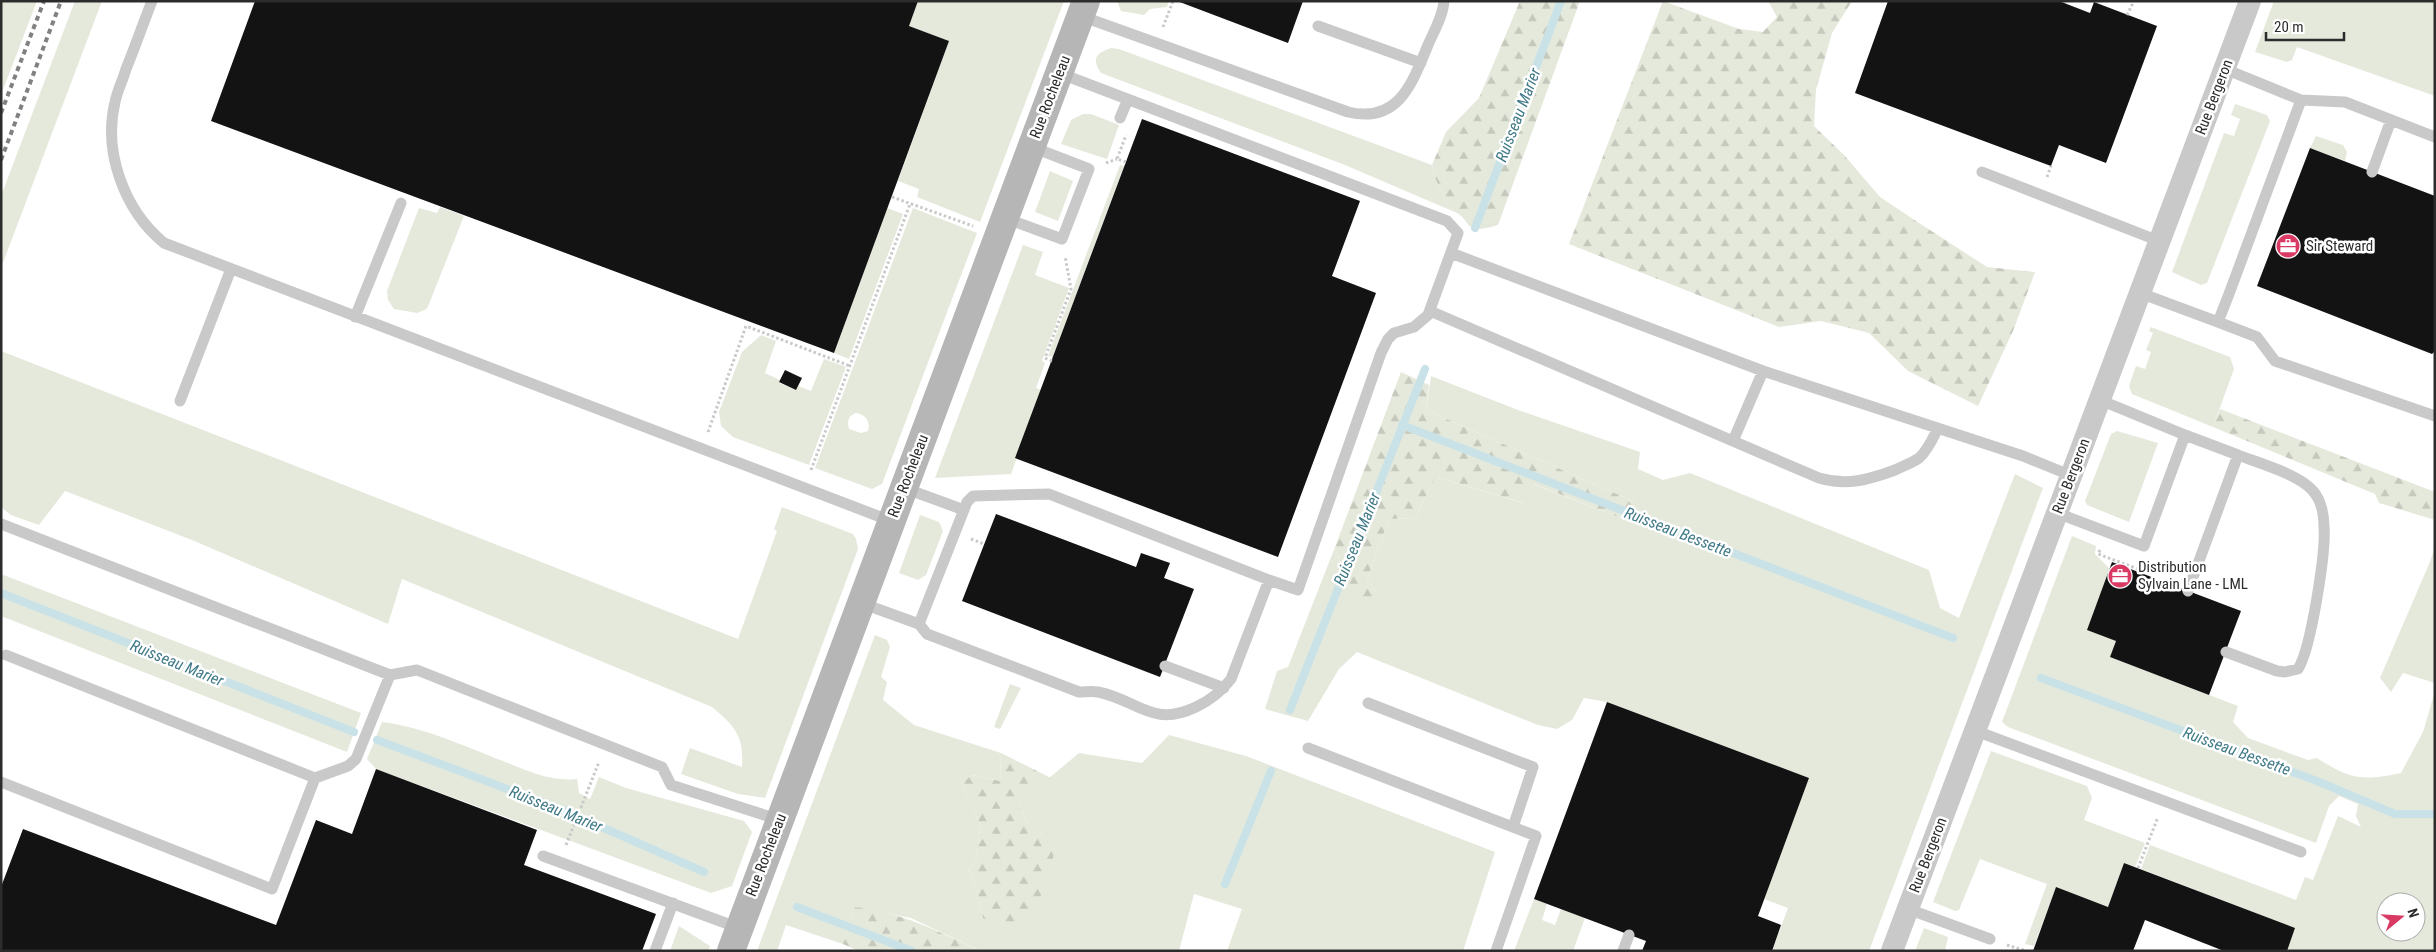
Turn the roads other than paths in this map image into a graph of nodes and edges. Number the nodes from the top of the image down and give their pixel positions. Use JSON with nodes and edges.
{"nodes":[{"id":1,"x":152,"y":1,"type":"edge"},
{"id":2,"x":1444,"y":1,"type":"edge"},
{"id":3,"x":2250,"y":1,"type":"edge"},
{"id":4,"x":1084,"y":9,"type":"edge"},
{"id":5,"x":1318,"y":26,"type":"dead end"},
{"id":6,"x":1421,"y":63,"type":"junction"},
{"id":7,"x":2225,"y":69,"type":"junction"},
{"id":8,"x":1059,"y":73,"type":"junction"},
{"id":9,"x":1128,"y":99,"type":"junction"},
{"id":10,"x":2301,"y":100,"type":"junction"},
{"id":11,"x":1120,"y":118,"type":"dead end"},
{"id":12,"x":2391,"y":120,"type":"junction"},
{"id":13,"x":2435,"y":137,"type":"edge"},
{"id":14,"x":1032,"y":147,"type":"junction"},
{"id":15,"x":1982,"y":172,"type":"dead end"},
{"id":16,"x":2372,"y":172,"type":"dead end"},
{"id":17,"x":401,"y":203,"type":"dead end"},
{"id":18,"x":1005,"y":218,"type":"junction"},
{"id":19,"x":2160,"y":242,"type":"junction"},
{"id":20,"x":1451,"y":253,"type":"junction"},
{"id":21,"x":231,"y":269,"type":"junction"},
{"id":22,"x":2140,"y":293,"type":"junction"},
{"id":23,"x":1430,"y":311,"type":"junction"},
{"id":24,"x":355,"y":317,"type":"junction"},
{"id":25,"x":2218,"y":322,"type":"junction"},
{"id":26,"x":1764,"y":371,"type":"junction"},
{"id":27,"x":2100,"y":400,"type":"junction"},
{"id":28,"x":180,"y":401,"type":"dead end"},
{"id":29,"x":2435,"y":416,"type":"edge"},
{"id":30,"x":1938,"y":428,"type":"junction"},
{"id":31,"x":2185,"y":435,"type":"junction"},
{"id":32,"x":1732,"y":441,"type":"junction"},
{"id":33,"x":2238,"y":454,"type":"junction"},
{"id":34,"x":2072,"y":476,"type":"junction"},
{"id":35,"x":904,"y":488,"type":"junction"},
{"id":36,"x":964,"y":510,"type":"junction"},
{"id":37,"x":2057,"y":513,"type":"junction"},
{"id":38,"x":891,"y":521,"type":"junction"},
{"id":39,"x":1,"y":524,"type":"edge"},
{"id":40,"x":1269,"y":580,"type":"junction"},
{"id":41,"x":2188,"y":591,"type":"dead end"},
{"id":42,"x":861,"y":603,"type":"junction"},
{"id":43,"x":919,"y":624,"type":"junction"},
{"id":44,"x":2226,"y":652,"type":"dead end"},
{"id":45,"x":3,"y":654,"type":"edge"},
{"id":46,"x":1,"y":666,"type":"edge"},
{"id":47,"x":1165,"y":666,"type":"dead end"},
{"id":48,"x":390,"y":675,"type":"junction"},
{"id":49,"x":1224,"y":688,"type":"junction"},
{"id":50,"x":1368,"y":703,"type":"dead end"},
{"id":51,"x":1976,"y":730,"type":"junction"},
{"id":52,"x":1308,"y":748,"type":"dead end"},
{"id":53,"x":315,"y":778,"type":"junction"},
{"id":54,"x":1,"y":782,"type":"edge"},
{"id":55,"x":780,"y":820,"type":"junction"},
{"id":56,"x":1513,"y":827,"type":"junction"},
{"id":57,"x":2300,"y":852,"type":"dead end"},
{"id":58,"x":543,"y":856,"type":"dead end"},
{"id":59,"x":673,"y":903,"type":"junction"},
{"id":60,"x":1908,"y":909,"type":"junction"},
{"id":61,"x":1629,"y":935,"type":"dead end"},
{"id":62,"x":1990,"y":938,"type":"dead end"},
{"id":63,"x":735,"y":939,"type":"edge"},
{"id":64,"x":655,"y":951,"type":"edge"},
{"id":65,"x":1496,"y":951,"type":"edge"},
{"id":66,"x":1623,"y":951,"type":"edge"},
{"id":67,"x":1892,"y":951,"type":"edge"}],
"edges":[{"from":1,"to":21,"type":"lane"},
{"from":2,"to":6,"type":"lane"},
{"from":3,"to":7,"type":"street","name":"Rue Bergeron"},
{"from":4,"to":6,"type":"lane"},
{"from":4,"to":8,"type":"street","name":"Rue Rocheleau"},
{"from":5,"to":6,"type":"lane"},
{"from":7,"to":10,"type":"lane"},
{"from":7,"to":19,"type":"street","name":"Rue Bergeron"},
{"from":8,"to":9,"type":"lane"},
{"from":8,"to":14,"type":"street","name":"Rue Rocheleau"},
{"from":9,"to":11,"type":"lane"},
{"from":9,"to":20,"type":"lane"},
{"from":10,"to":12,"type":"lane"},
{"from":10,"to":25,"type":"lane"},
{"from":12,"to":13,"type":"lane"},
{"from":12,"to":16,"type":"lane"},
{"from":14,"to":18,"type":"street","name":"Rue Rocheleau"},
{"from":14,"to":18,"type":"lane"},
{"from":15,"to":19,"type":"lane"},
{"from":17,"to":24,"type":"lane"},
{"from":18,"to":35,"type":"street","name":"Rue Rocheleau"},
{"from":19,"to":22,"type":"street","name":"Rue Bergeron"},
{"from":20,"to":23,"type":"lane"},
{"from":20,"to":26,"type":"lane"},
{"from":21,"to":24,"type":"lane"},
{"from":21,"to":28,"type":"lane"},
{"from":22,"to":25,"type":"lane"},
{"from":22,"to":27,"type":"street","name":"Rue Bergeron"},
{"from":23,"to":32,"type":"lane"},
{"from":23,"to":40,"type":"lane"},
{"from":24,"to":38,"type":"lane"},
{"from":25,"to":29,"type":"lane"},
{"from":26,"to":30,"type":"lane"},
{"from":26,"to":32,"type":"lane"},
{"from":27,"to":31,"type":"lane"},
{"from":27,"to":34,"type":"street","name":"Rue Bergeron"},
{"from":30,"to":32,"type":"lane"},
{"from":30,"to":34,"type":"lane"},
{"from":31,"to":33,"type":"lane"},
{"from":31,"to":37,"type":"lane"},
{"from":33,"to":41,"type":"lane"},
{"from":33,"to":44,"type":"lane"},
{"from":34,"to":37,"type":"street","name":"Rue Bergeron"},
{"from":35,"to":36,"type":"lane"},
{"from":35,"to":38,"type":"street","name":"Rue Rocheleau"},
{"from":36,"to":40,"type":"lane"},
{"from":36,"to":43,"type":"lane"},
{"from":37,"to":51,"type":"street","name":"Rue Bergeron"},
{"from":38,"to":42,"type":"street","name":"Rue Rocheleau"},
{"from":39,"to":48,"type":"lane"},
{"from":40,"to":49,"type":"lane"},
{"from":42,"to":43,"type":"lane"},
{"from":42,"to":55,"type":"street","name":"Rue Rocheleau"},
{"from":43,"to":49,"type":"lane"},
{"from":45,"to":46,"type":"lane"},
{"from":45,"to":53,"type":"lane"},
{"from":47,"to":49,"type":"lane"},
{"from":48,"to":53,"type":"lane"},
{"from":48,"to":55,"type":"lane"},
{"from":50,"to":56,"type":"lane"},
{"from":51,"to":57,"type":"lane"},
{"from":51,"to":60,"type":"street","name":"Rue Bergeron"},
{"from":52,"to":56,"type":"lane"},
{"from":53,"to":54,"type":"lane"},
{"from":55,"to":63,"type":"street","name":"Rue Rocheleau"},
{"from":56,"to":65,"type":"lane"},
{"from":58,"to":59,"type":"lane"},
{"from":59,"to":63,"type":"lane"},
{"from":59,"to":64,"type":"lane"},
{"from":60,"to":62,"type":"lane"},
{"from":60,"to":67,"type":"street","name":"Rue Bergeron"},
{"from":61,"to":66,"type":"lane"}]}
